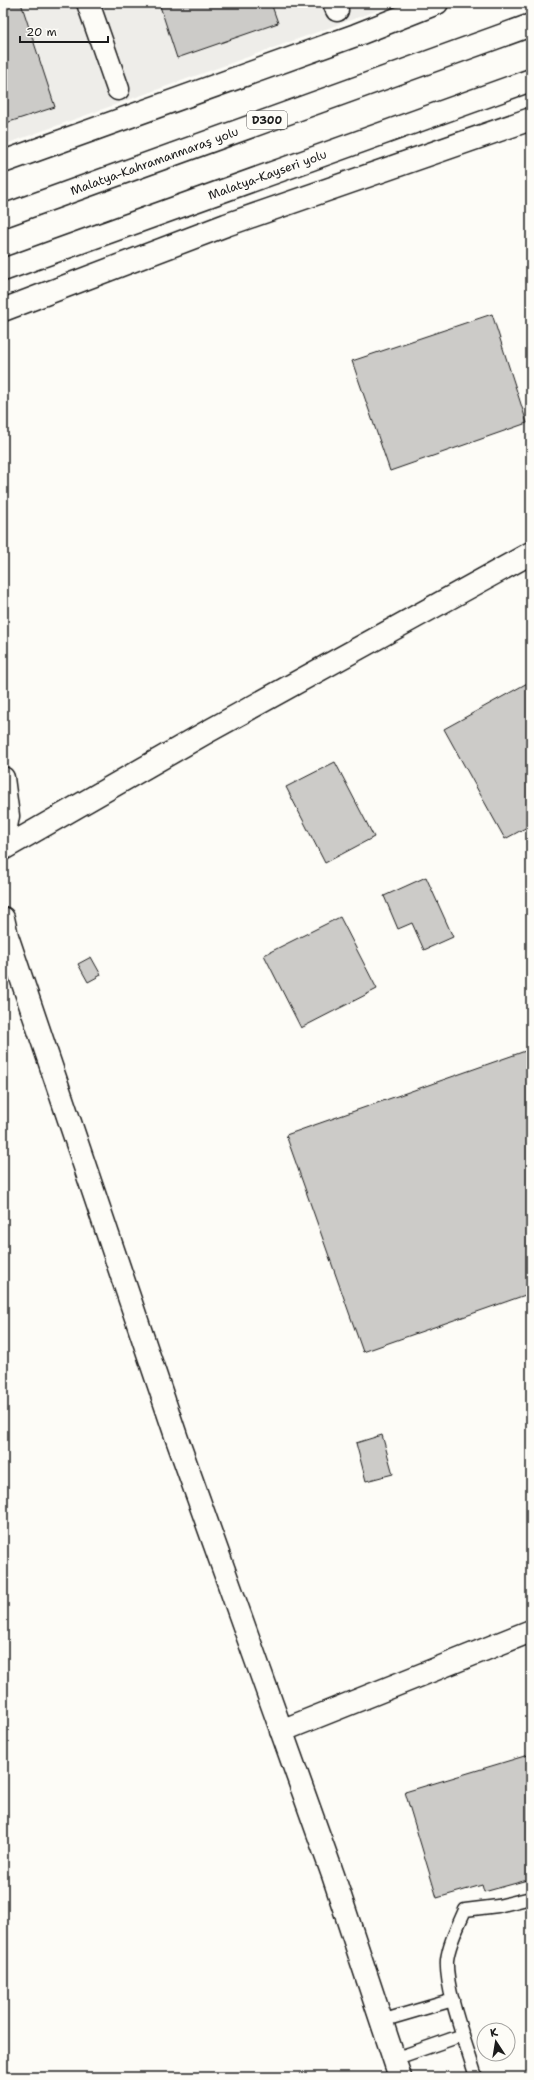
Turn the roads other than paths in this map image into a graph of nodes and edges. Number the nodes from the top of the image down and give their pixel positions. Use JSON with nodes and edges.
{"nodes":[{"id":1,"x":88,"y":3,"type":"edge"},
{"id":2,"x":437,"y":3,"type":"edge"},
{"id":3,"x":531,"y":25,"type":"edge"},
{"id":4,"x":531,"y":80,"type":"edge"},
{"id":5,"x":118,"y":89,"type":"dead end"},
{"id":6,"x":531,"y":119,"type":"edge"},
{"id":7,"x":3,"y":162,"type":"edge"},
{"id":8,"x":3,"y":216,"type":"edge"},
{"id":9,"x":3,"y":270,"type":"edge"},
{"id":10,"x":3,"y":310,"type":"edge"},
{"id":11,"x":531,"y":553,"type":"edge"},
{"id":12,"x":3,"y":778,"type":"edge"},
{"id":13,"x":3,"y":843,"type":"edge"},
{"id":14,"x":3,"y":849,"type":"edge"},
{"id":15,"x":3,"y":918,"type":"edge"},
{"id":16,"x":531,"y":1631,"type":"edge"},
{"id":17,"x":281,"y":1731,"type":"junction"},
{"id":18,"x":531,"y":1898,"type":"edge"},
{"id":19,"x":453,"y":2000,"type":"junction"},
{"id":20,"x":381,"y":2021,"type":"junction"},
{"id":21,"x":463,"y":2035,"type":"junction"},
{"id":22,"x":397,"y":2068,"type":"edge"},
{"id":23,"x":476,"y":2077,"type":"edge"}],
"edges":[{"from":1,"to":5,"type":"main road"},
{"from":2,"to":7,"type":"main road"},
{"from":3,"to":8,"type":"main road","name":"Malatya-Kahramanmaraş yolu","number":"D300"},
{"from":4,"to":9,"type":"main road","name":"Malatya-Kayseri yolu"},
{"from":6,"to":10,"type":"main road"},
{"from":11,"to":14,"type":"main road"},
{"from":12,"to":13,"type":"main road"},
{"from":15,"to":17,"type":"main road"},
{"from":16,"to":17,"type":"main road"},
{"from":17,"to":20,"type":"main road"},
{"from":18,"to":19,"type":"lane"},
{"from":19,"to":20,"type":"lane"},
{"from":19,"to":21,"type":"lane"},
{"from":20,"to":22,"type":"main road"},
{"from":21,"to":22,"type":"lane"},
{"from":21,"to":23,"type":"lane"}]}
